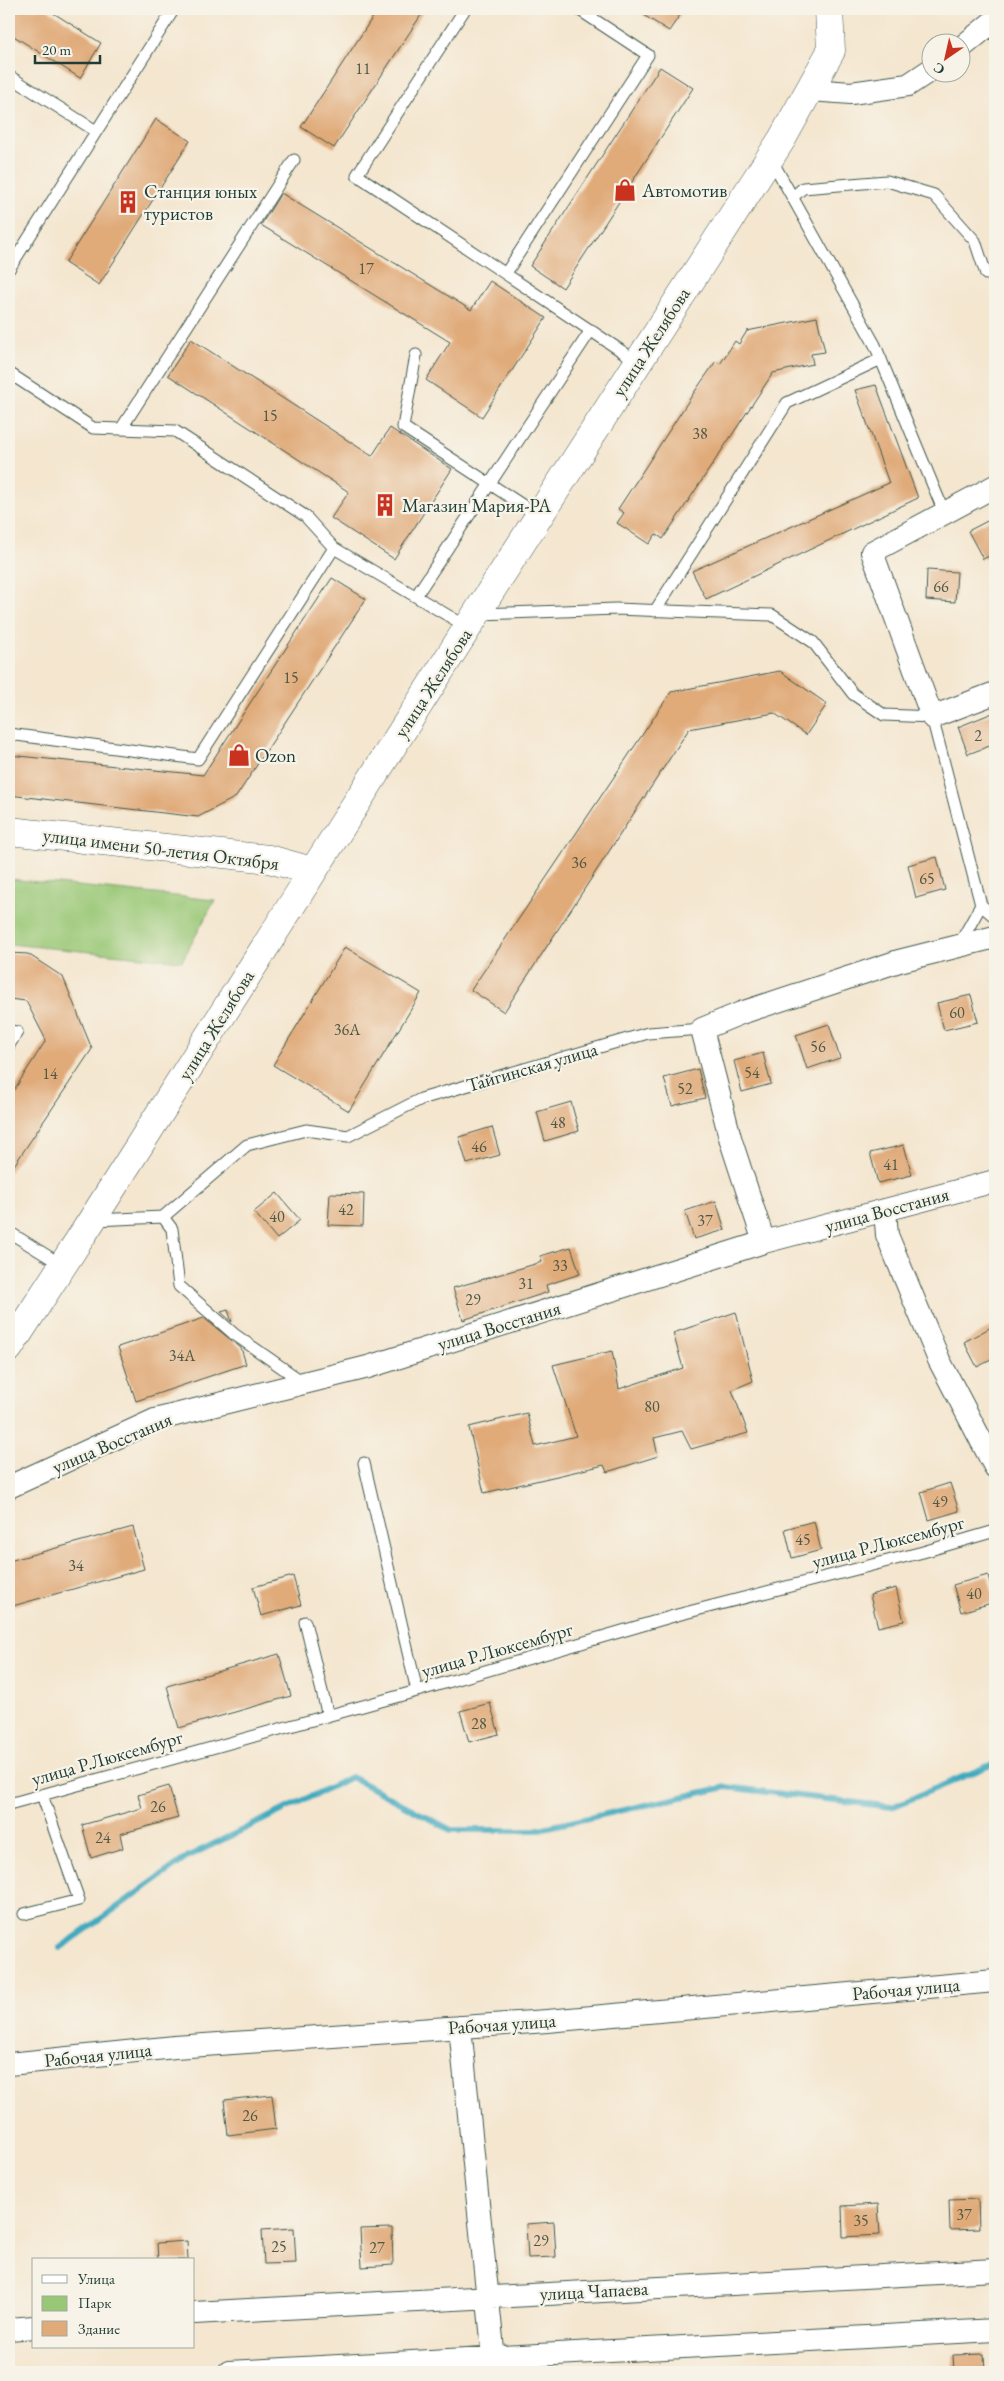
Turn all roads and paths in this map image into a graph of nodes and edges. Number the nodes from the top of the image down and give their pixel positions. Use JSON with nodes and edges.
{"nodes":[{"id":1,"x":174,"y":9,"type":"edge"},
{"id":2,"x":465,"y":9,"type":"edge"},
{"id":3,"x":578,"y":9,"type":"edge"},
{"id":4,"x":829,"y":9,"type":"edge"},
{"id":5,"x":995,"y":20,"type":"edge"},
{"id":6,"x":972,"y":38,"type":"edge"},
{"id":7,"x":9,"y":76,"type":"edge"},
{"id":8,"x":922,"y":76,"type":"edge"},
{"id":9,"x":810,"y":90,"type":"junction"},
{"id":10,"x":96,"y":131,"type":"junction"},
{"id":11,"x":770,"y":158,"type":"junction"},
{"id":12,"x":294,"y":160,"type":"dead end"},
{"id":13,"x":793,"y":197,"type":"junction"},
{"id":14,"x":9,"y":269,"type":"edge"},
{"id":15,"x":506,"y":273,"type":"junction"},
{"id":16,"x":995,"y":274,"type":"edge"},
{"id":17,"x":591,"y":330,"type":"junction"},
{"id":18,"x":416,"y":355,"type":"dead end"},
{"id":19,"x":881,"y":359,"type":"junction"},
{"id":20,"x":638,"y":362,"type":"junction"},
{"id":21,"x":9,"y":373,"type":"edge"},
{"id":22,"x":121,"y":429,"type":"junction"},
{"id":23,"x":490,"y":483,"type":"junction"},
{"id":24,"x":995,"y":486,"type":"edge"},
{"id":25,"x":944,"y":512,"type":"junction"},
{"id":26,"x":539,"y":516,"type":"junction"},
{"id":27,"x":334,"y":548,"type":"junction"},
{"id":28,"x":416,"y":596,"type":"junction"},
{"id":29,"x":655,"y":611,"type":"junction"},
{"id":30,"x":473,"y":621,"type":"junction"},
{"id":31,"x":995,"y":693,"type":"edge"},
{"id":32,"x":932,"y":717,"type":"junction"},
{"id":33,"x":9,"y":734,"type":"edge"},
{"id":34,"x":9,"y":831,"type":"edge"},
{"id":35,"x":312,"y":871,"type":"junction"},
{"id":36,"x":981,"y":905,"type":"junction"},
{"id":37,"x":995,"y":916,"type":"edge"},
{"id":38,"x":995,"y":937,"type":"edge"},
{"id":39,"x":958,"y":946,"type":"junction"},
{"id":40,"x":702,"y":1029,"type":"junction"},
{"id":41,"x":9,"y":1031,"type":"edge"},
{"id":42,"x":9,"y":1045,"type":"edge"},
{"id":43,"x":995,"y":1181,"type":"edge"},
{"id":44,"x":885,"y":1210,"type":"junction"},
{"id":45,"x":163,"y":1218,"type":"junction"},
{"id":46,"x":92,"y":1220,"type":"junction"},
{"id":47,"x":9,"y":1232,"type":"edge"},
{"id":48,"x":764,"y":1242,"type":"junction"},
{"id":49,"x":62,"y":1265,"type":"junction"},
{"id":50,"x":9,"y":1348,"type":"edge"},
{"id":51,"x":304,"y":1383,"type":"junction"},
{"id":52,"x":364,"y":1462,"type":"dead end"},
{"id":53,"x":995,"y":1467,"type":"edge"},
{"id":54,"x":9,"y":1487,"type":"edge"},
{"id":55,"x":995,"y":1531,"type":"edge"},
{"id":56,"x":305,"y":1622,"type":"dead end"},
{"id":57,"x":417,"y":1691,"type":"junction"},
{"id":58,"x":328,"y":1716,"type":"junction"},
{"id":59,"x":42,"y":1795,"type":"junction"},
{"id":60,"x":9,"y":1804,"type":"edge"},
{"id":61,"x":24,"y":1914,"type":"dead end"},
{"id":62,"x":995,"y":1981,"type":"edge"},
{"id":63,"x":460,"y":2027,"type":"junction"},
{"id":64,"x":9,"y":2064,"type":"edge"},
{"id":65,"x":995,"y":2270,"type":"edge"},
{"id":66,"x":487,"y":2297,"type":"junction"},
{"id":67,"x":195,"y":2313,"type":"edge"},
{"id":68,"x":32,"y":2327,"type":"edge"},
{"id":69,"x":9,"y":2329,"type":"edge"},
{"id":70,"x":995,"y":2330,"type":"edge"},
{"id":71,"x":494,"y":2359,"type":"junction"},
{"id":72,"x":229,"y":2372,"type":"edge"}],
"edges":[{"from":1,"to":10,"type":"lane"},
{"from":2,"to":15,"type":"lane"},
{"from":3,"to":15,"type":"lane"},
{"from":4,"to":9,"type":"street","name":"улица Желябова"},
{"from":5,"to":6,"type":"street"},
{"from":7,"to":10,"type":"lane"},
{"from":8,"to":9,"type":"street"},
{"from":9,"to":11,"type":"street","name":"улица Желябова"},
{"from":10,"to":14,"type":"lane"},
{"from":11,"to":13,"type":"lane"},
{"from":11,"to":20,"type":"street","name":"улица Желябова"},
{"from":12,"to":22,"type":"lane"},
{"from":13,"to":16,"type":"lane"},
{"from":13,"to":19,"type":"lane"},
{"from":15,"to":17,"type":"lane"},
{"from":17,"to":20,"type":"lane"},
{"from":17,"to":23,"type":"lane"},
{"from":18,"to":23,"type":"lane"},
{"from":19,"to":25,"type":"lane"},
{"from":19,"to":29,"type":"lane"},
{"from":20,"to":26,"type":"street","name":"улица Желябова"},
{"from":21,"to":22,"type":"lane"},
{"from":22,"to":27,"type":"lane"},
{"from":23,"to":26,"type":"lane"},
{"from":23,"to":28,"type":"lane"},
{"from":24,"to":25,"type":"street"},
{"from":25,"to":32,"type":"street"},
{"from":26,"to":30,"type":"street","name":"улица Желябова"},
{"from":27,"to":28,"type":"lane"},
{"from":27,"to":33,"type":"lane"},
{"from":28,"to":30,"type":"lane"},
{"from":29,"to":30,"type":"lane"},
{"from":29,"to":32,"type":"lane"},
{"from":30,"to":35,"type":"street","name":"улица Желябова"},
{"from":31,"to":32,"type":"street"},
{"from":32,"to":36,"type":"lane"},
{"from":34,"to":35,"type":"street","name":"улица имени 50-летия Октября"},
{"from":35,"to":46,"type":"street","name":"улица Желябова"},
{"from":36,"to":37,"type":"lane"},
{"from":36,"to":39,"type":"lane"},
{"from":38,"to":39,"type":"street","name":"Тайгинская улица"},
{"from":39,"to":40,"type":"street","name":"Тайгинская улица"},
{"from":40,"to":45,"type":"lane","name":"Тайгинская улица"},
{"from":40,"to":48,"type":"street"},
{"from":41,"to":42,"type":"lane"},
{"from":43,"to":44,"type":"street","name":"улица Восстания"},
{"from":44,"to":48,"type":"street","name":"улица Восстания"},
{"from":44,"to":53,"type":"street"},
{"from":45,"to":46,"type":"lane"},
{"from":45,"to":51,"type":"lane"},
{"from":46,"to":49,"type":"street","name":"улица Желябова"},
{"from":47,"to":49,"type":"lane"},
{"from":48,"to":51,"type":"street","name":"улица Восстания"},
{"from":49,"to":50,"type":"street","name":"улица Желябова"},
{"from":51,"to":54,"type":"street","name":"улица Восстания"},
{"from":52,"to":57,"type":"lane"},
{"from":55,"to":57,"type":"lane","name":"улица Р.Люксембург"},
{"from":56,"to":58,"type":"lane"},
{"from":57,"to":58,"type":"lane","name":"улица Р.Люксембург"},
{"from":58,"to":59,"type":"lane","name":"улица Р.Люксембург"},
{"from":59,"to":60,"type":"lane","name":"улица Р.Люксембург"},
{"from":59,"to":61,"type":"lane"},
{"from":62,"to":63,"type":"street","name":"Рабочая улица"},
{"from":63,"to":64,"type":"street","name":"Рабочая улица"},
{"from":63,"to":66,"type":"street"},
{"from":65,"to":66,"type":"street","name":"улица Чапаева"},
{"from":66,"to":67,"type":"street","name":"улица Чапаева"},
{"from":66,"to":71,"type":"street"},
{"from":68,"to":69,"type":"street"},
{"from":70,"to":71,"type":"street"},
{"from":71,"to":72,"type":"street"}]}
